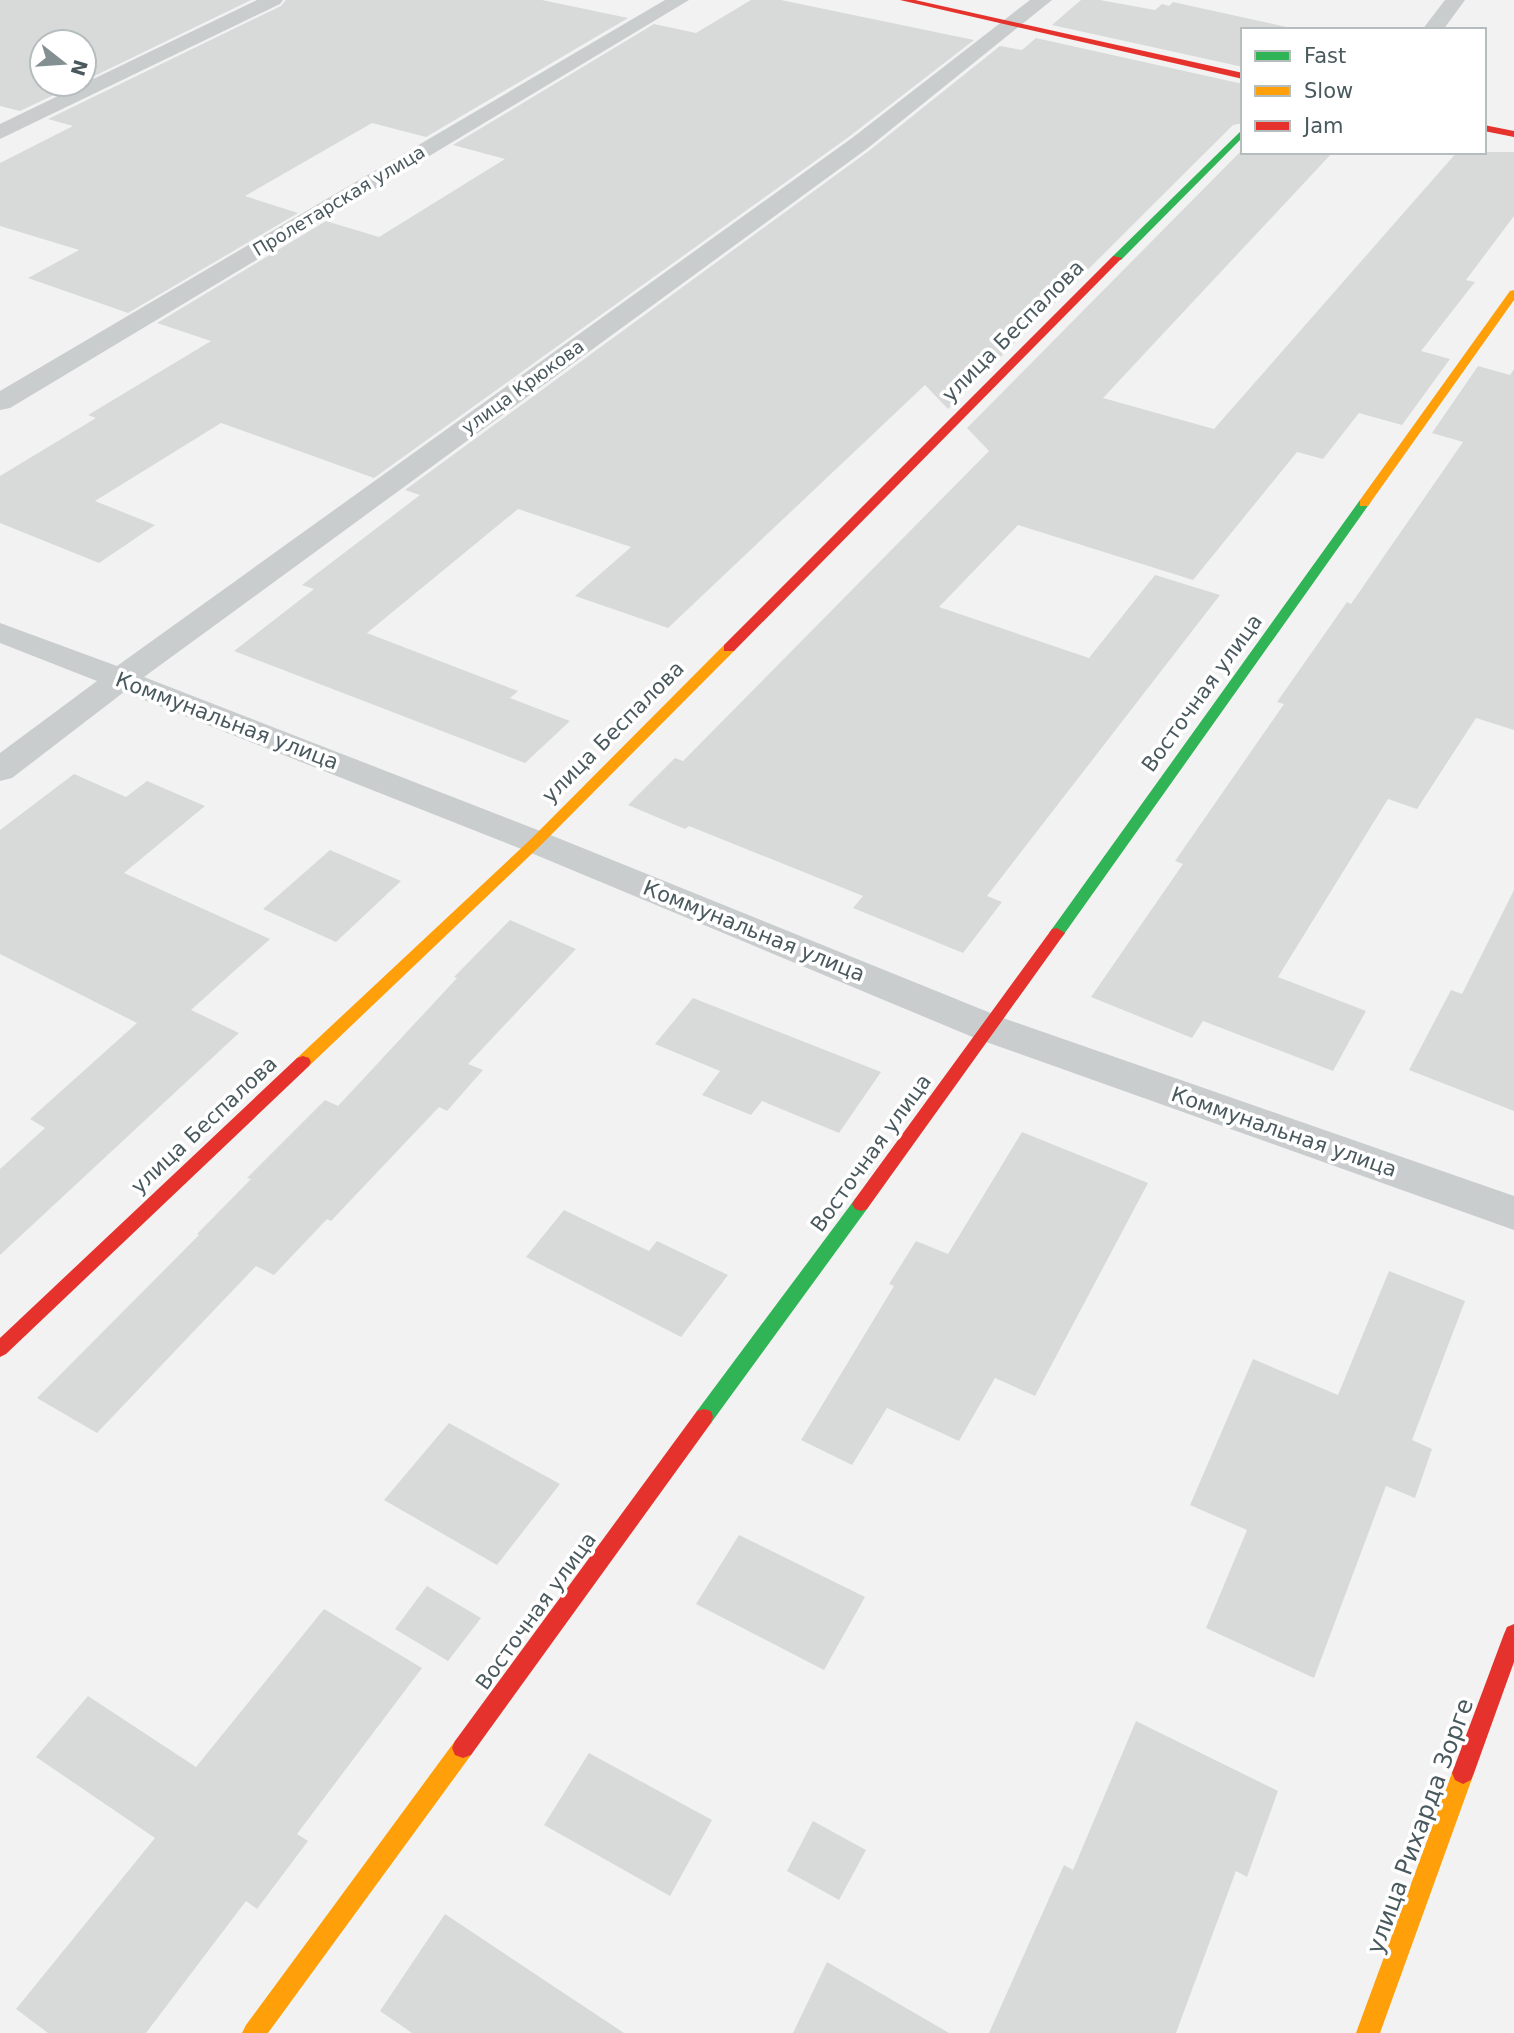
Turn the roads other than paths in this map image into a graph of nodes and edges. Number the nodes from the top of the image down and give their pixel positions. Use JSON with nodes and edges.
{"nodes":[{"id":1,"x":273,"y":0,"type":"edge"},
{"id":2,"x":679,"y":0,"type":"edge"},
{"id":3,"x":904,"y":0,"type":"edge"},
{"id":4,"x":1042,"y":0,"type":"edge"},
{"id":5,"x":1455,"y":0,"type":"edge"},
{"id":6,"x":1011,"y":22,"type":"junction"},
{"id":7,"x":1434,"y":28,"type":"edge"},
{"id":8,"x":1241,"y":76,"type":"edge"},
{"id":9,"x":1486,"y":128,"type":"edge"},
{"id":10,"x":0,"y":132,"type":"edge"},
{"id":11,"x":1241,"y":134,"type":"edge"},
{"id":12,"x":1514,"y":134,"type":"edge"},
{"id":13,"x":1514,"y":293,"type":"edge"},
{"id":14,"x":0,"y":402,"type":"edge"},
{"id":15,"x":0,"y":632,"type":"edge"},
{"id":16,"x":121,"y":679,"type":"junction"},
{"id":17,"x":0,"y":770,"type":"edge"},
{"id":18,"x":536,"y":842,"type":"junction"},
{"id":19,"x":989,"y":1028,"type":"junction"},
{"id":20,"x":1514,"y":1213,"type":"edge"},
{"id":21,"x":0,"y":1349,"type":"edge"},
{"id":22,"x":1514,"y":1634,"type":"edge"},
{"id":23,"x":254,"y":2033,"type":"edge"},
{"id":24,"x":1368,"y":2033,"type":"edge"}],
"edges":[{"from":1,"to":10,"type":"street"},
{"from":2,"to":14,"type":"street","name":"Пролетарская улица"},
{"from":3,"to":6,"type":"street"},
{"from":4,"to":6,"type":"street","name":"улица Крюкова"},
{"from":5,"to":7,"type":"street"},
{"from":6,"to":8,"type":"street"},
{"from":6,"to":16,"type":"street","name":"улица Крюкова"},
{"from":9,"to":12,"type":"street"},
{"from":11,"to":18,"type":"street","name":"улица Беспалова"},
{"from":13,"to":19,"type":"street","name":"Восточная улица"},
{"from":15,"to":16,"type":"street","name":"Коммунальная улица"},
{"from":16,"to":17,"type":"street","name":"улица Крюкова"},
{"from":16,"to":18,"type":"street","name":"Коммунальная улица"},
{"from":18,"to":19,"type":"street","name":"Коммунальная улица"},
{"from":18,"to":21,"type":"street","name":"улица Беспалова"},
{"from":19,"to":20,"type":"street","name":"Коммунальная улица"},
{"from":19,"to":23,"type":"street","name":"Восточная улица"},
{"from":22,"to":24,"type":"street","name":"улица Рихарда Зорге"}]}
